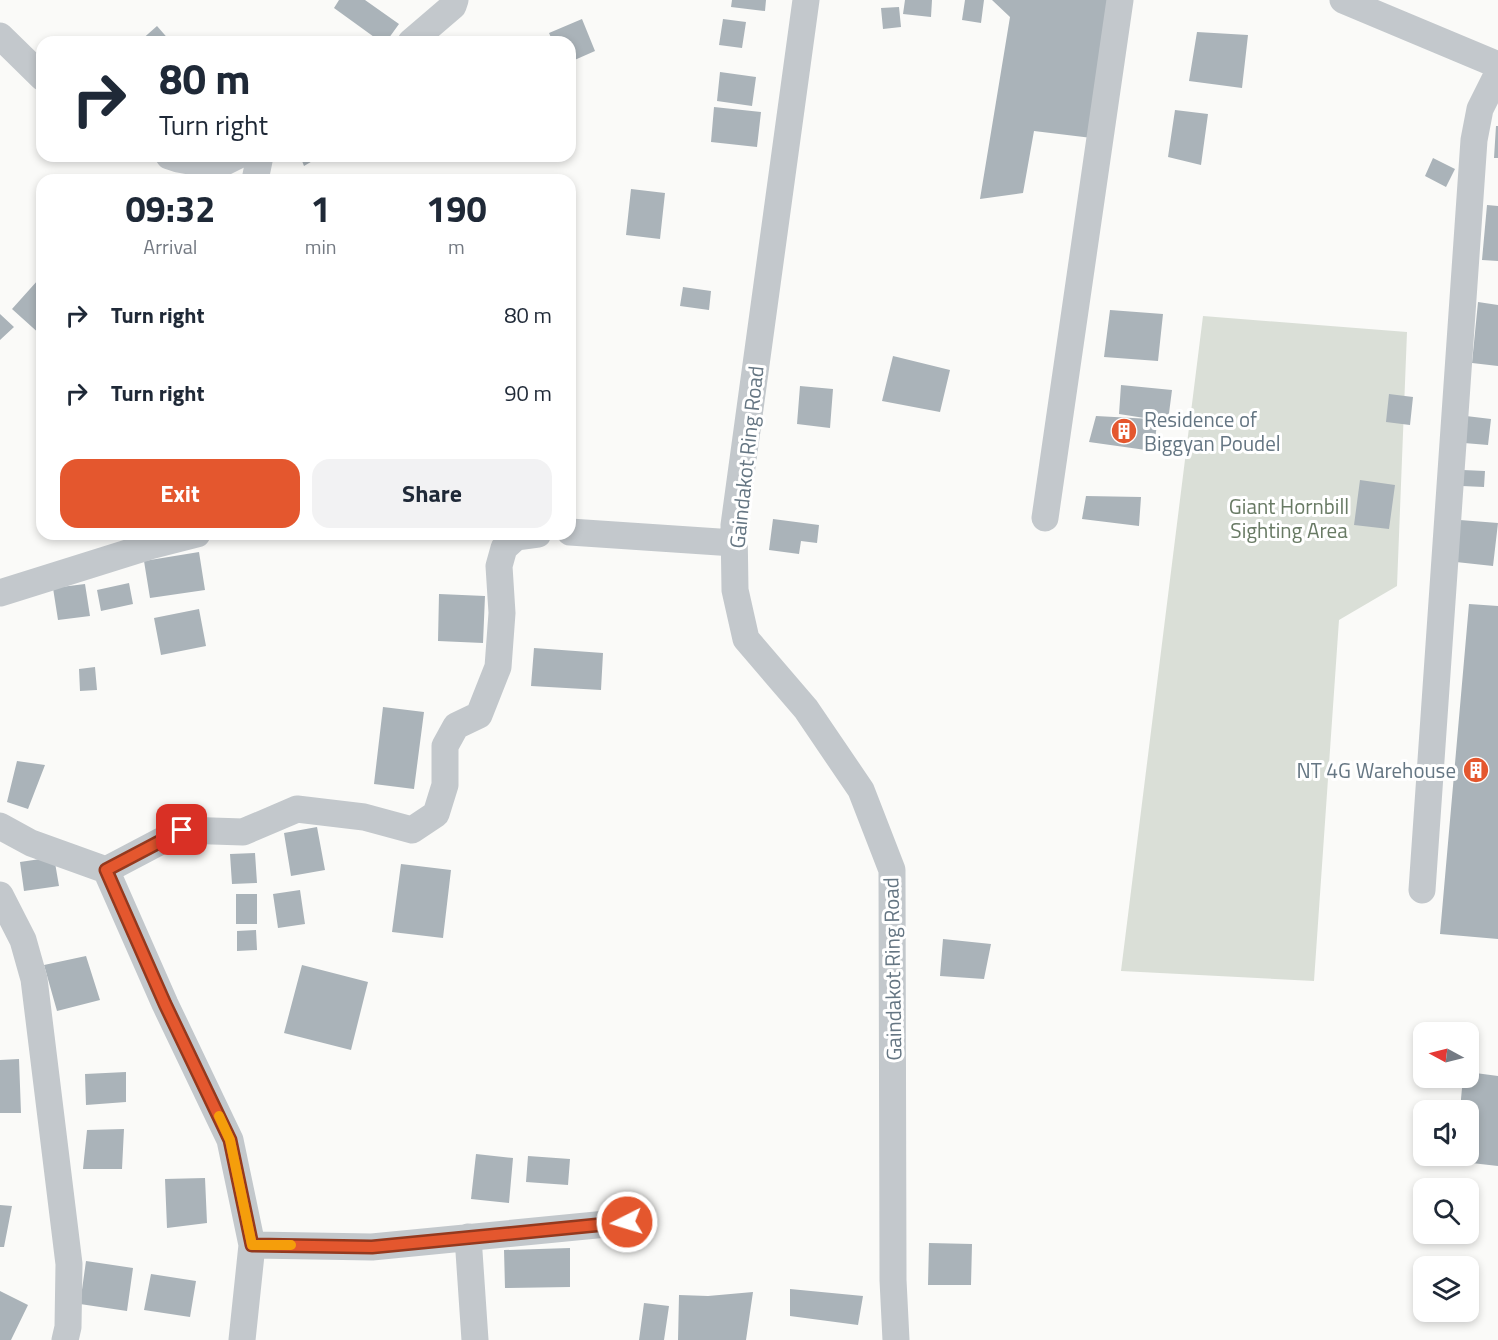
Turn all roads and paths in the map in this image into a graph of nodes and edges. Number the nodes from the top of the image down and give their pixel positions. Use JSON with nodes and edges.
{"nodes":[{"id":1,"x":455,"y":0,"type":"edge"},
{"id":2,"x":806,"y":0,"type":"edge"},
{"id":3,"x":1120,"y":0,"type":"edge"},
{"id":4,"x":1343,"y":0,"type":"edge"},
{"id":5,"x":0,"y":36,"type":"edge"},
{"id":6,"x":418,"y":36,"type":"edge"},
{"id":7,"x":1498,"y":65,"type":"edge"},
{"id":8,"x":36,"y":71,"type":"edge"},
{"id":9,"x":1498,"y":73,"type":"edge"},
{"id":10,"x":195,"y":162,"type":"edge"},
{"id":11,"x":225,"y":162,"type":"edge"},
{"id":12,"x":1045,"y":518,"type":"dead end"},
{"id":13,"x":576,"y":532,"type":"edge"},
{"id":14,"x":174,"y":540,"type":"edge"},
{"id":15,"x":513,"y":540,"type":"edge"},
{"id":16,"x":734,"y":543,"type":"junction"},
{"id":17,"x":0,"y":593,"type":"edge"},
{"id":18,"x":0,"y":826,"type":"edge"},
{"id":19,"x":106,"y":870,"type":"junction"},
{"id":20,"x":1422,"y":890,"type":"dead end"},
{"id":21,"x":0,"y":895,"type":"edge"},
{"id":22,"x":627,"y":1222,"type":"dead end"},
{"id":23,"x":468,"y":1237,"type":"junction"},
{"id":24,"x":252,"y":1245,"type":"junction"},
{"id":25,"x":65,"y":1340,"type":"edge"},
{"id":26,"x":242,"y":1340,"type":"edge"},
{"id":27,"x":475,"y":1340,"type":"edge"},
{"id":28,"x":896,"y":1340,"type":"edge"}],
"edges":[{"from":1,"to":6,"type":"street"},
{"from":2,"to":16,"type":"street","name":"Gaindakot Ring Road"},
{"from":3,"to":12,"type":"street"},
{"from":4,"to":7,"type":"street"},
{"from":5,"to":8,"type":"street"},
{"from":9,"to":20,"type":"street"},
{"from":10,"to":11,"type":"street"},
{"from":13,"to":16,"type":"street"},
{"from":14,"to":17,"type":"street"},
{"from":15,"to":19,"type":"street"},
{"from":16,"to":28,"type":"street","name":"Gaindakot Ring Road"},
{"from":18,"to":19,"type":"street"},
{"from":19,"to":24,"type":"street"},
{"from":21,"to":25,"type":"street"},
{"from":22,"to":23,"type":"street"},
{"from":23,"to":24,"type":"street"},
{"from":23,"to":27,"type":"street"},
{"from":24,"to":26,"type":"street"}]}
